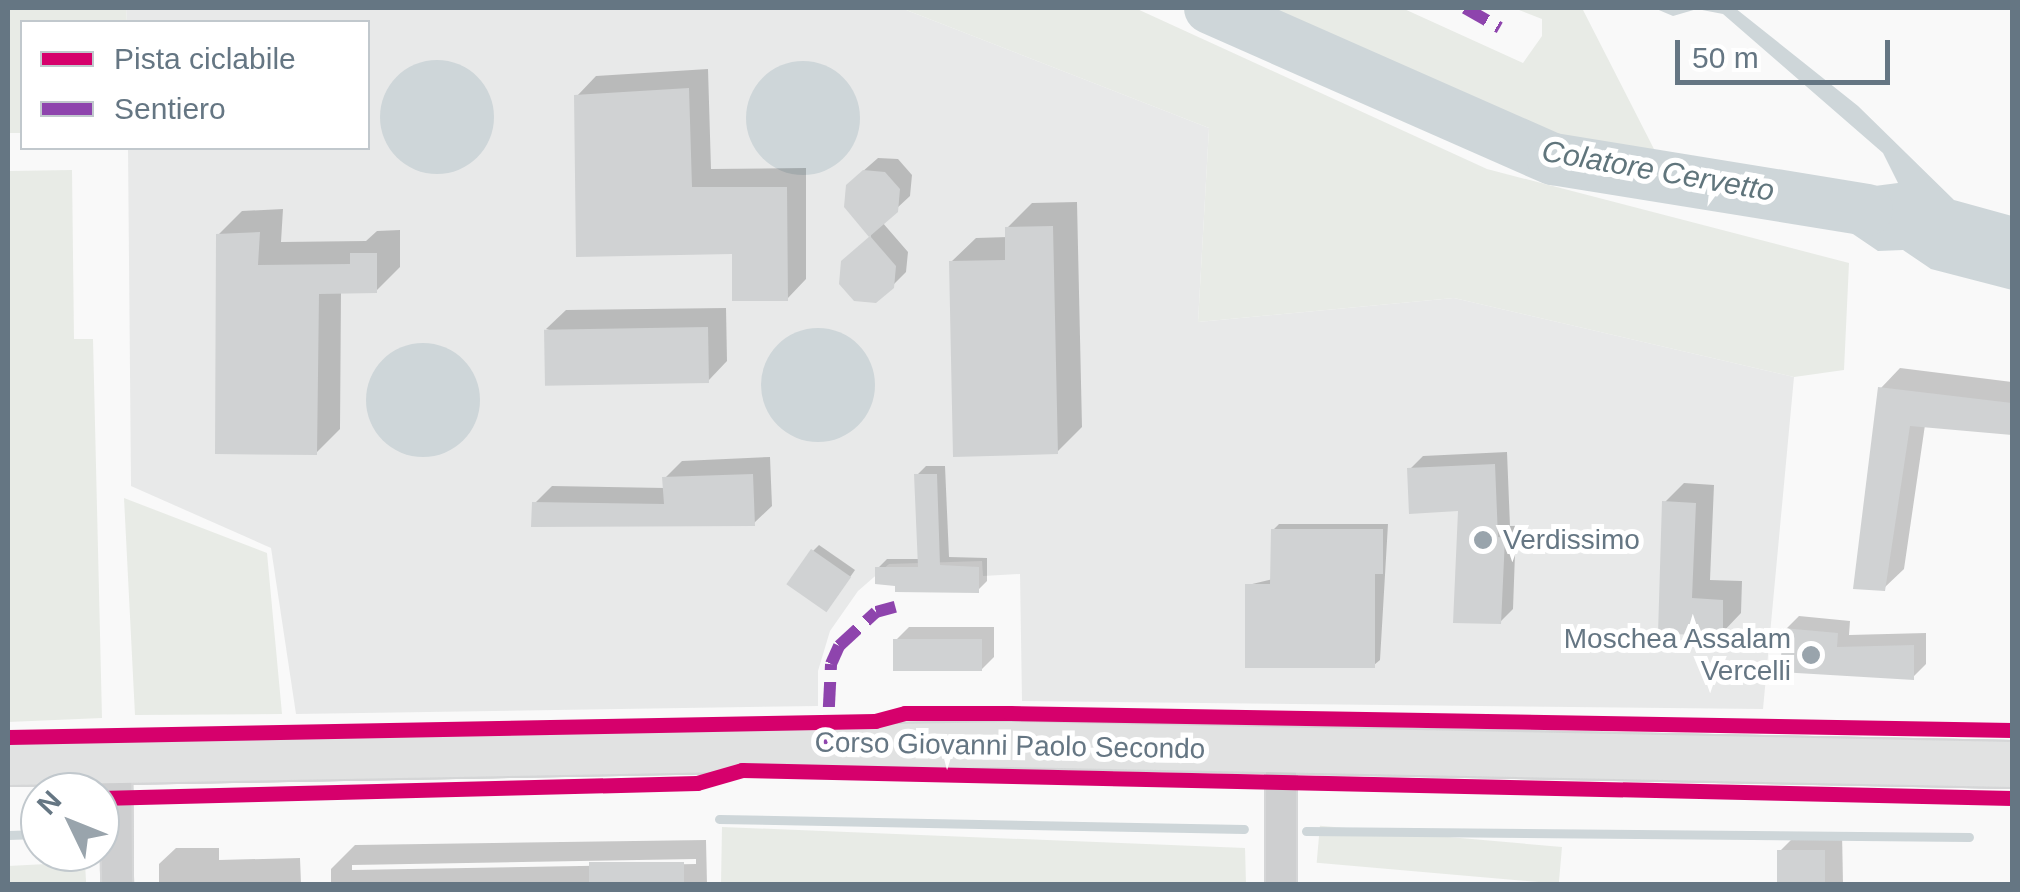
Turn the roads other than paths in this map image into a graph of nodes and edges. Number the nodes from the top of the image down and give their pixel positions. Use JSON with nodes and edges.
{"nodes":[{"id":1,"x":1281,"y":750,"type":"junction"},
{"id":2,"x":116,"y":760,"type":"junction"},
{"id":3,"x":8,"y":762,"type":"edge"},
{"id":4,"x":2012,"y":764,"type":"edge"},
{"id":5,"x":117,"y":884,"type":"edge"},
{"id":6,"x":1281,"y":884,"type":"edge"}],
"edges":[{"from":1,"to":2,"type":"main road","name":"Corso Giovanni Paolo Secondo"},
{"from":1,"to":4,"type":"main road","name":"Corso Giovanni Paolo Secondo"},
{"from":1,"to":6,"type":"street"},
{"from":2,"to":3,"type":"main road","name":"Corso Giovanni Paolo Secondo"},
{"from":2,"to":5,"type":"street"}]}
